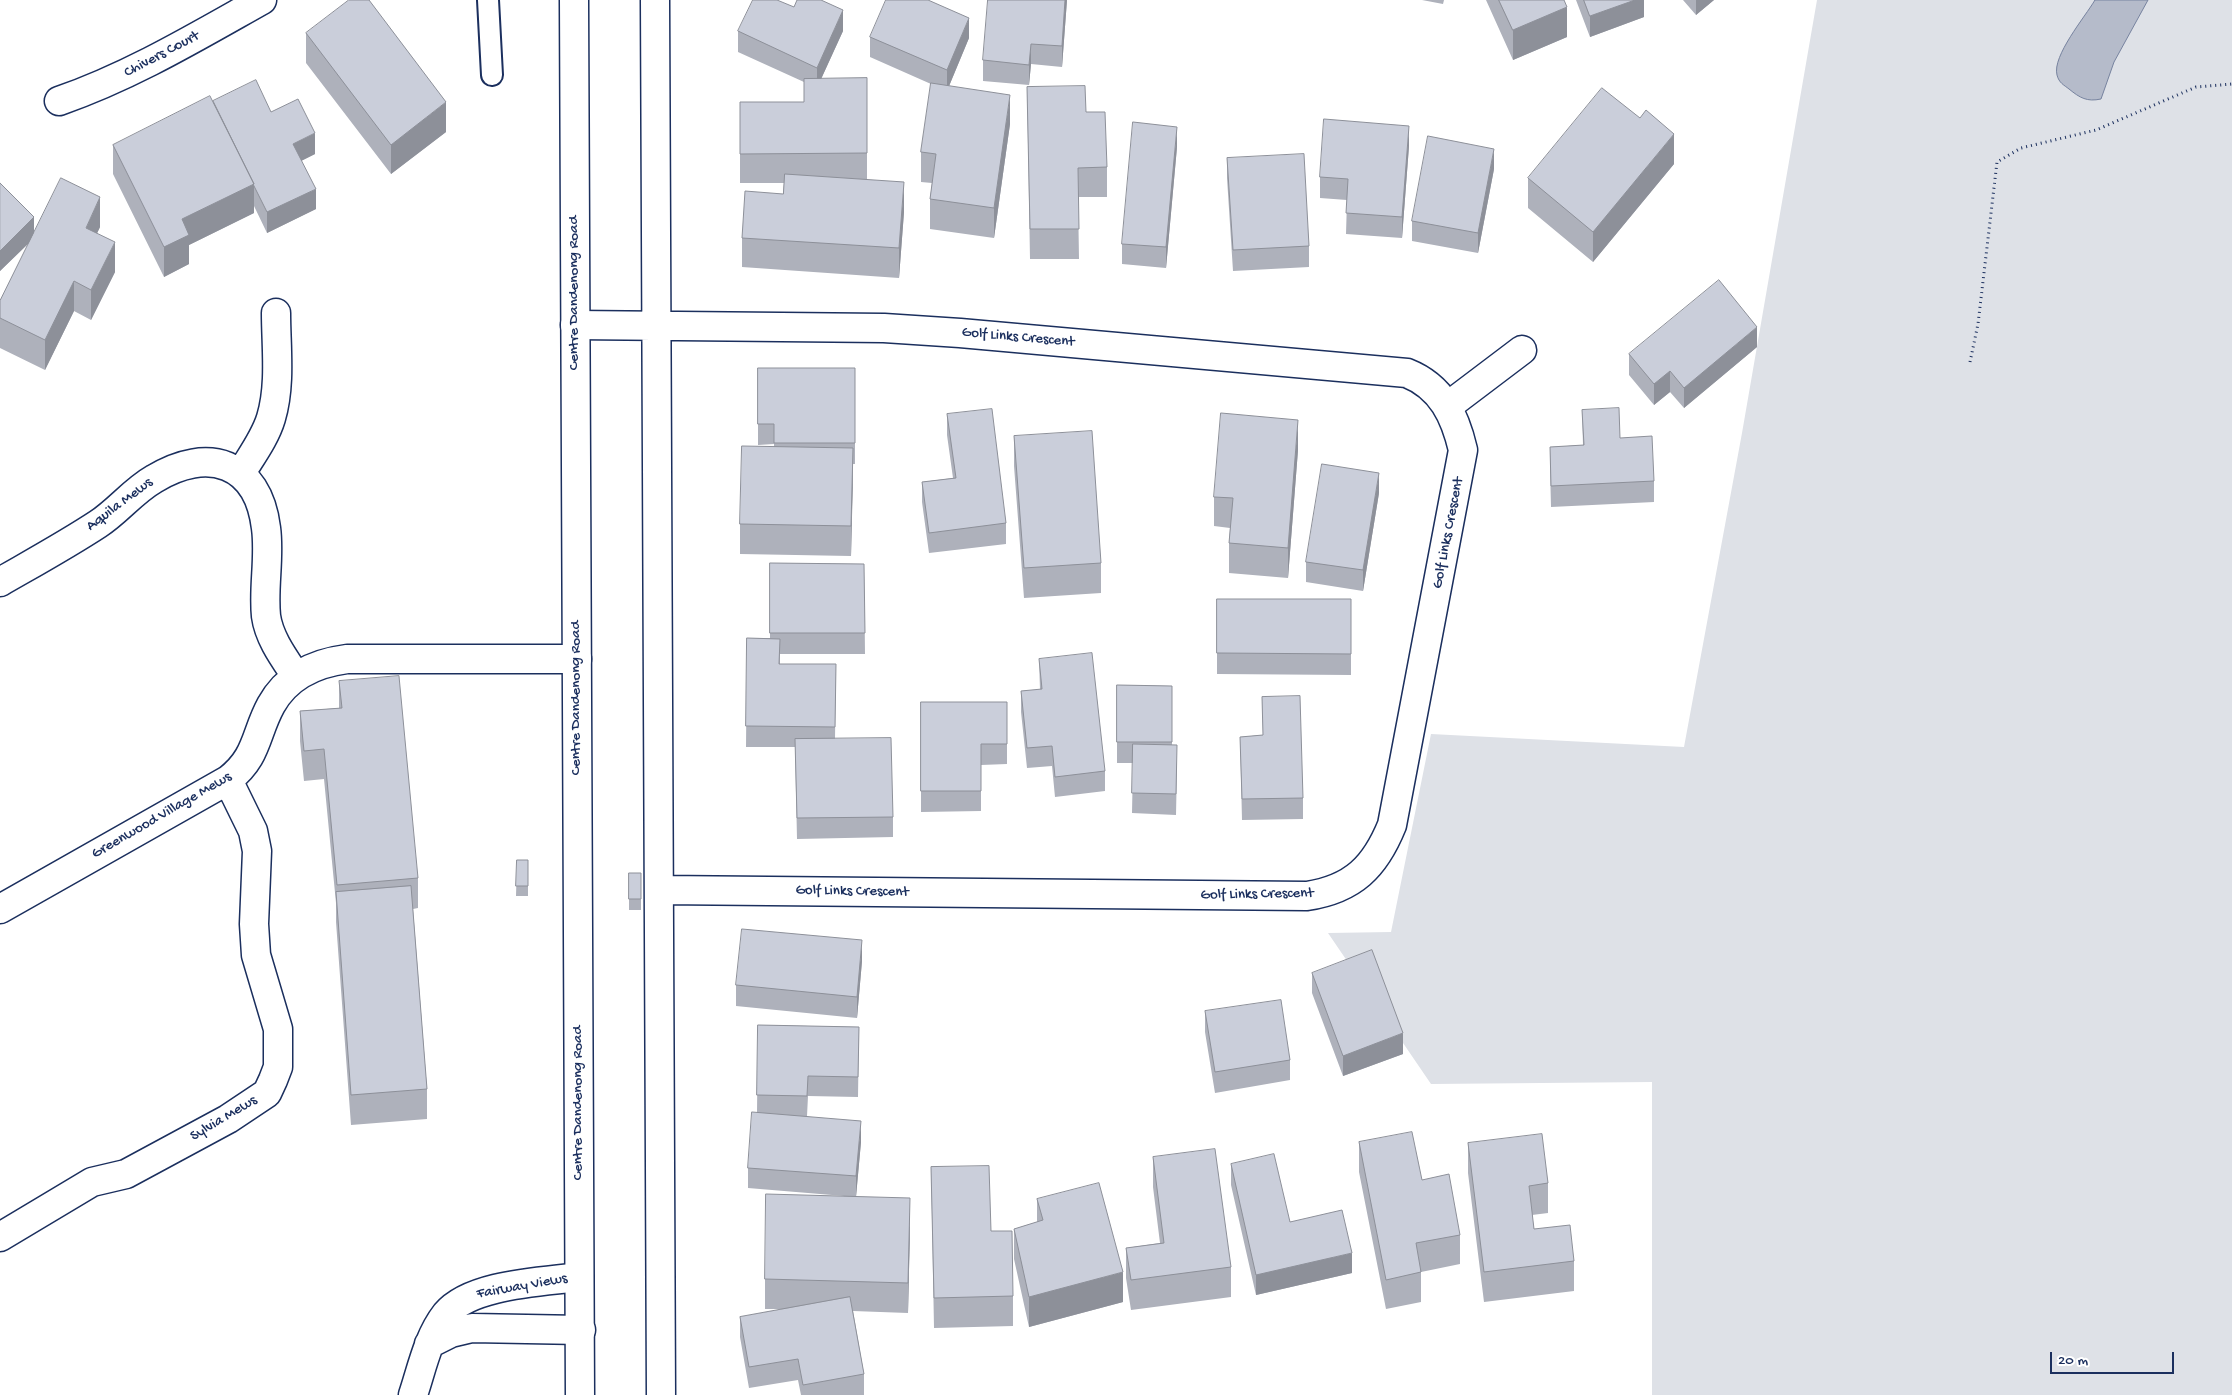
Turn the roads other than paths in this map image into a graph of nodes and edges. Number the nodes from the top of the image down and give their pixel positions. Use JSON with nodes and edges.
{"nodes":[{"id":1,"x":262,"y":0,"type":"edge"},
{"id":2,"x":488,"y":0,"type":"edge"},
{"id":3,"x":574,"y":0,"type":"edge"},
{"id":4,"x":655,"y":0,"type":"edge"},
{"id":5,"x":492,"y":75,"type":"dead end"},
{"id":6,"x":59,"y":101,"type":"dead end"},
{"id":7,"x":276,"y":312,"type":"dead end"},
{"id":8,"x":575,"y":325,"type":"junction"},
{"id":9,"x":658,"y":326,"type":"junction"},
{"id":10,"x":1522,"y":350,"type":"dead end"},
{"id":11,"x":1448,"y":406,"type":"junction"},
{"id":12,"x":241,"y":473,"type":"junction"},
{"id":13,"x":0,"y":582,"type":"edge"},
{"id":14,"x":577,"y":659,"type":"junction"},
{"id":15,"x":296,"y":676,"type":"junction"},
{"id":16,"x":228,"y":780,"type":"junction"},
{"id":17,"x":660,"y":890,"type":"junction"},
{"id":18,"x":0,"y":909,"type":"edge"},
{"id":19,"x":0,"y":1237,"type":"edge"},
{"id":20,"x":579,"y":1277,"type":"junction"},
{"id":21,"x":581,"y":1330,"type":"junction"},
{"id":22,"x":429,"y":1344,"type":"junction"},
{"id":23,"x":414,"y":1395,"type":"edge"},
{"id":24,"x":580,"y":1395,"type":"edge"},
{"id":25,"x":661,"y":1395,"type":"edge"}],
"edges":[{"from":1,"to":6,"type":"street","name":"Chivers Court"},
{"from":2,"to":5,"type":"lane"},
{"from":3,"to":8,"type":"street","name":"Centre Dandenong Road"},
{"from":4,"to":9,"type":"street"},
{"from":7,"to":12,"type":"street"},
{"from":8,"to":9,"type":"street","name":"Golf Links Crescent"},
{"from":8,"to":14,"type":"street","name":"Centre Dandenong Road"},
{"from":9,"to":11,"type":"street","name":"Golf Links Crescent"},
{"from":9,"to":17,"type":"street"},
{"from":10,"to":11,"type":"street"},
{"from":11,"to":17,"type":"street","name":"Golf Links Crescent"},
{"from":12,"to":13,"type":"street","name":"Aquila Mews"},
{"from":12,"to":15,"type":"street"},
{"from":14,"to":15,"type":"street","name":"Greenwood Village Mews"},
{"from":14,"to":20,"type":"street","name":"Centre Dandenong Road"},
{"from":15,"to":16,"type":"street","name":"Greenwood Village Mews"},
{"from":16,"to":18,"type":"street","name":"Greenwood Village Mews"},
{"from":16,"to":19,"type":"street","name":"Sylvia Mews"},
{"from":17,"to":25,"type":"street"},
{"from":20,"to":21,"type":"street","name":"Centre Dandenong Road"},
{"from":20,"to":22,"type":"street","name":"Fairway Views"},
{"from":21,"to":22,"type":"street"},
{"from":21,"to":24,"type":"street","name":"Centre Dandenong Road"},
{"from":22,"to":23,"type":"street","name":"Fairway Views"}]}
